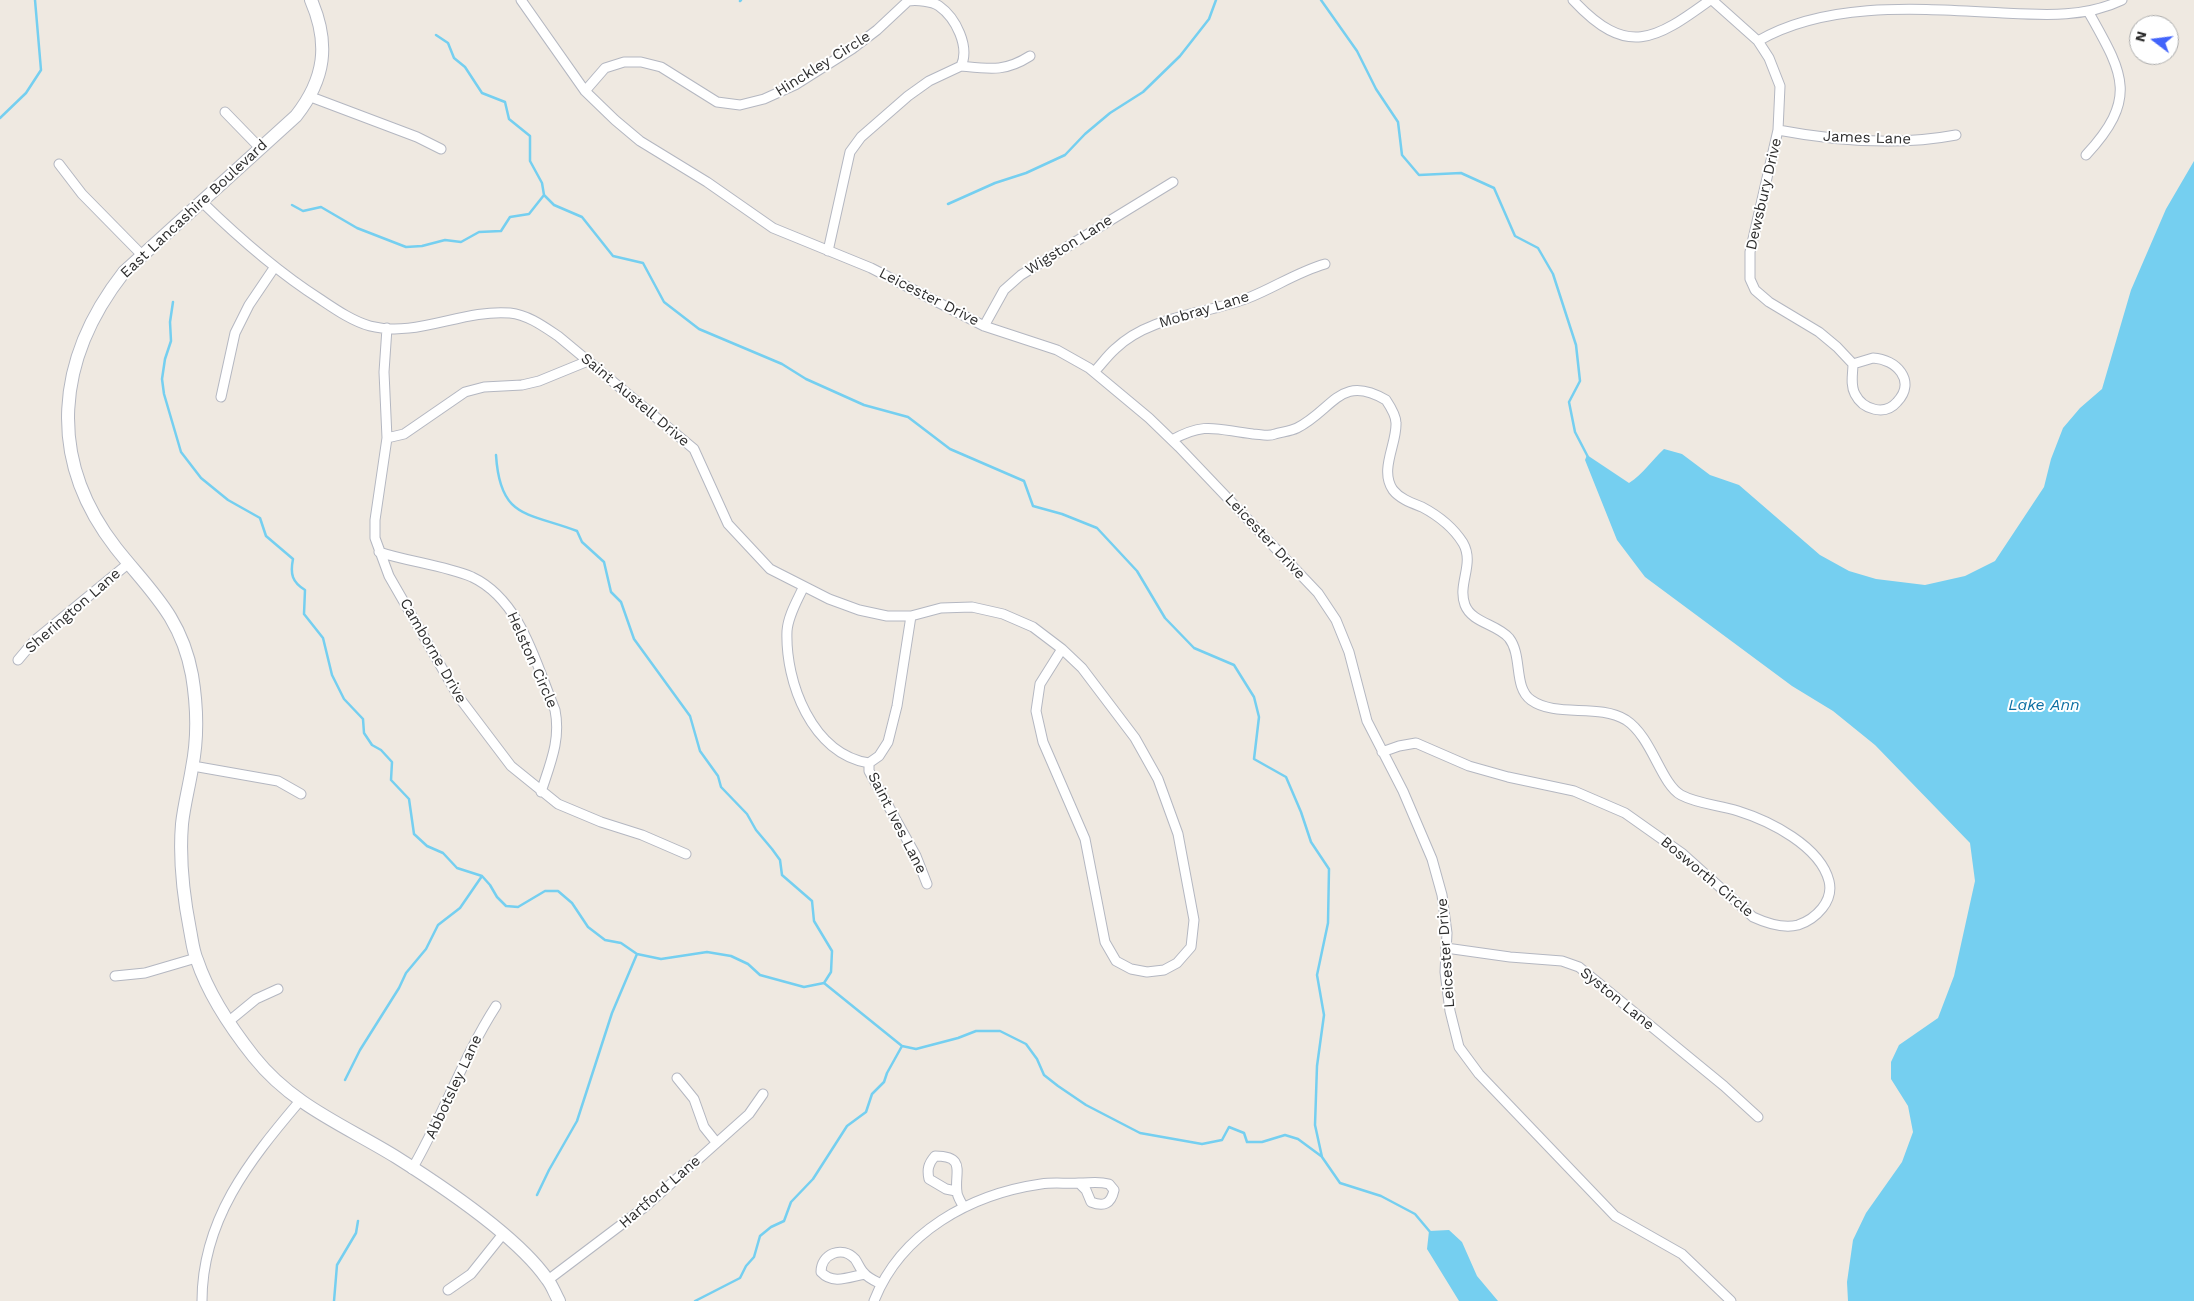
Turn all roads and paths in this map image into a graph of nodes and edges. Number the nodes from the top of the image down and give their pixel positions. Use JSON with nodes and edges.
{"nodes":[{"id":1,"x":311,"y":0,"type":"edge"},
{"id":2,"x":521,"y":0,"type":"edge"},
{"id":3,"x":1574,"y":0,"type":"edge"},
{"id":4,"x":1711,"y":0,"type":"edge"},
{"id":5,"x":2122,"y":0,"type":"edge"},
{"id":6,"x":920,"y":1,"type":"edge"},
{"id":7,"x":2088,"y":12,"type":"junction"},
{"id":8,"x":1758,"y":41,"type":"junction"},
{"id":9,"x":1030,"y":56,"type":"dead end"},
{"id":10,"x":961,"y":66,"type":"junction"},
{"id":11,"x":585,"y":91,"type":"junction"},
{"id":12,"x":310,"y":97,"type":"junction"},
{"id":13,"x":225,"y":112,"type":"dead end"},
{"id":14,"x":1778,"y":130,"type":"junction"},
{"id":15,"x":1956,"y":135,"type":"dead end"},
{"id":16,"x":260,"y":148,"type":"junction"},
{"id":17,"x":441,"y":149,"type":"dead end"},
{"id":18,"x":2086,"y":155,"type":"dead end"},
{"id":19,"x":59,"y":164,"type":"dead end"},
{"id":20,"x":1173,"y":182,"type":"dead end"},
{"id":21,"x":202,"y":202,"type":"junction"},
{"id":22,"x":828,"y":250,"type":"junction"},
{"id":23,"x":142,"y":254,"type":"junction"},
{"id":24,"x":1324,"y":264,"type":"dead end"},
{"id":25,"x":274,"y":268,"type":"junction"},
{"id":26,"x":984,"y":326,"type":"junction"},
{"id":27,"x":387,"y":328,"type":"junction"},
{"id":28,"x":588,"y":361,"type":"junction"},
{"id":29,"x":1853,"y":364,"type":"junction"},
{"id":30,"x":1094,"y":372,"type":"junction"},
{"id":31,"x":221,"y":398,"type":"dead end"},
{"id":32,"x":387,"y":438,"type":"junction"},
{"id":33,"x":1172,"y":440,"type":"junction"},
{"id":34,"x":379,"y":552,"type":"junction"},
{"id":35,"x":129,"y":563,"type":"junction"},
{"id":36,"x":802,"y":588,"type":"junction"},
{"id":37,"x":911,"y":616,"type":"junction"},
{"id":38,"x":1062,"y":649,"type":"junction"},
{"id":39,"x":18,"y":660,"type":"dead end"},
{"id":40,"x":1382,"y":752,"type":"junction"},
{"id":41,"x":869,"y":763,"type":"junction"},
{"id":42,"x":193,"y":766,"type":"junction"},
{"id":43,"x":541,"y":792,"type":"junction"},
{"id":44,"x":301,"y":794,"type":"dead end"},
{"id":45,"x":686,"y":854,"type":"dead end"},
{"id":46,"x":927,"y":884,"type":"dead end"},
{"id":47,"x":1446,"y":948,"type":"junction"},
{"id":48,"x":196,"y":958,"type":"junction"},
{"id":49,"x":114,"y":976,"type":"dead end"},
{"id":50,"x":278,"y":989,"type":"dead end"},
{"id":51,"x":496,"y":1006,"type":"dead end"},
{"id":52,"x":228,"y":1022,"type":"junction"},
{"id":53,"x":677,"y":1078,"type":"dead end"},
{"id":54,"x":763,"y":1094,"type":"dead end"},
{"id":55,"x":299,"y":1102,"type":"junction"},
{"id":56,"x":1758,"y":1117,"type":"dead end"},
{"id":57,"x":716,"y":1142,"type":"junction"},
{"id":58,"x":412,"y":1169,"type":"junction"},
{"id":59,"x":1079,"y":1183,"type":"dead end"},
{"id":60,"x":956,"y":1191,"type":"dead end"},
{"id":61,"x":963,"y":1206,"type":"junction"},
{"id":62,"x":503,"y":1234,"type":"junction"},
{"id":63,"x":865,"y":1274,"type":"junction"},
{"id":64,"x":548,"y":1280,"type":"junction"},
{"id":65,"x":881,"y":1284,"type":"junction"},
{"id":66,"x":448,"y":1290,"type":"dead end"},
{"id":67,"x":202,"y":1301,"type":"edge"},
{"id":68,"x":559,"y":1301,"type":"edge"},
{"id":69,"x":874,"y":1301,"type":"edge"},
{"id":70,"x":1731,"y":1301,"type":"edge"}],
"edges":[{"from":1,"to":12,"type":"main road","name":"East Lancashire Boulevard"},
{"from":2,"to":11,"type":"street","name":"Leicester Drive"},
{"from":3,"to":4,"type":"street"},
{"from":4,"to":8,"type":"street","name":"Dewsbury Drive"},
{"from":5,"to":7,"type":"street"},
{"from":6,"to":10,"type":"street","name":"Hinckley Circle"},
{"from":6,"to":11,"type":"street","name":"Hinckley Circle"},
{"from":7,"to":8,"type":"street"},
{"from":7,"to":18,"type":"street"},
{"from":8,"to":14,"type":"street","name":"Dewsbury Drive"},
{"from":9,"to":10,"type":"street"},
{"from":10,"to":22,"type":"street"},
{"from":11,"to":22,"type":"street","name":"Leicester Drive"},
{"from":12,"to":16,"type":"main road","name":"East Lancashire Boulevard"},
{"from":12,"to":17,"type":"street"},
{"from":13,"to":16,"type":"street"},
{"from":14,"to":15,"type":"street","name":"James Lane"},
{"from":14,"to":29,"type":"street","name":"Dewsbury Drive"},
{"from":16,"to":21,"type":"main road","name":"East Lancashire Boulevard"},
{"from":19,"to":23,"type":"street"},
{"from":20,"to":26,"type":"street","name":"Wigston Lane"},
{"from":21,"to":23,"type":"main road","name":"East Lancashire Boulevard"},
{"from":21,"to":25,"type":"street","name":"Saint Austell Drive"},
{"from":22,"to":26,"type":"street","name":"Leicester Drive"},
{"from":23,"to":35,"type":"main road","name":"East Lancashire Boulevard"},
{"from":24,"to":30,"type":"street","name":"Mobray Lane"},
{"from":25,"to":27,"type":"street","name":"Saint Austell Drive"},
{"from":25,"to":31,"type":"street"},
{"from":26,"to":30,"type":"street","name":"Leicester Drive"},
{"from":27,"to":28,"type":"street","name":"Saint Austell Drive"},
{"from":27,"to":32,"type":"street","name":"Camborne Drive"},
{"from":28,"to":32,"type":"street"},
{"from":28,"to":36,"type":"street","name":"Saint Austell Drive"},
{"from":29,"to":29,"type":"street"},
{"from":30,"to":33,"type":"street","name":"Leicester Drive"},
{"from":32,"to":34,"type":"street","name":"Camborne Drive"},
{"from":33,"to":40,"type":"street","name":"Leicester Drive"},
{"from":33,"to":40,"type":"street","name":"Bosworth Circle"},
{"from":34,"to":43,"type":"street","name":"Camborne Drive"},
{"from":34,"to":43,"type":"street","name":"Helston Circle"},
{"from":35,"to":39,"type":"street","name":"Sherington Lane"},
{"from":35,"to":42,"type":"main road","name":"East Lancashire Boulevard"},
{"from":36,"to":37,"type":"street","name":"Saint Austell Drive"},
{"from":36,"to":41,"type":"street"},
{"from":37,"to":38,"type":"street","name":"Saint Austell Drive"},
{"from":37,"to":41,"type":"street"},
{"from":38,"to":38,"type":"street","name":"Saint Austell Drive"},
{"from":40,"to":47,"type":"street","name":"Leicester Drive"},
{"from":41,"to":46,"type":"street","name":"Saint Ives Lane"},
{"from":42,"to":44,"type":"street"},
{"from":42,"to":48,"type":"main road","name":"East Lancashire Boulevard"},
{"from":43,"to":45,"type":"street","name":"Camborne Drive"},
{"from":47,"to":56,"type":"street","name":"Syston Lane"},
{"from":47,"to":70,"type":"street","name":"Leicester Drive"},
{"from":48,"to":49,"type":"street"},
{"from":48,"to":52,"type":"main road","name":"East Lancashire Boulevard"},
{"from":50,"to":52,"type":"street"},
{"from":51,"to":58,"type":"street","name":"Abbotsley Lane"},
{"from":52,"to":55,"type":"main road","name":"East Lancashire Boulevard"},
{"from":53,"to":57,"type":"street"},
{"from":54,"to":57,"type":"street","name":"Hartford Lane"},
{"from":55,"to":58,"type":"main road","name":"East Lancashire Boulevard"},
{"from":55,"to":67,"type":"street"},
{"from":57,"to":64,"type":"street","name":"Hartford Lane"},
{"from":58,"to":62,"type":"main road","name":"East Lancashire Boulevard"},
{"from":59,"to":61,"type":"street"},
{"from":60,"to":61,"type":"street"},
{"from":61,"to":65,"type":"street"},
{"from":62,"to":64,"type":"main road","name":"East Lancashire Boulevard"},
{"from":62,"to":66,"type":"street"},
{"from":63,"to":63,"type":"street"},
{"from":63,"to":65,"type":"street"},
{"from":64,"to":68,"type":"main road","name":"East Lancashire Boulevard"},
{"from":65,"to":69,"type":"street"}]}
